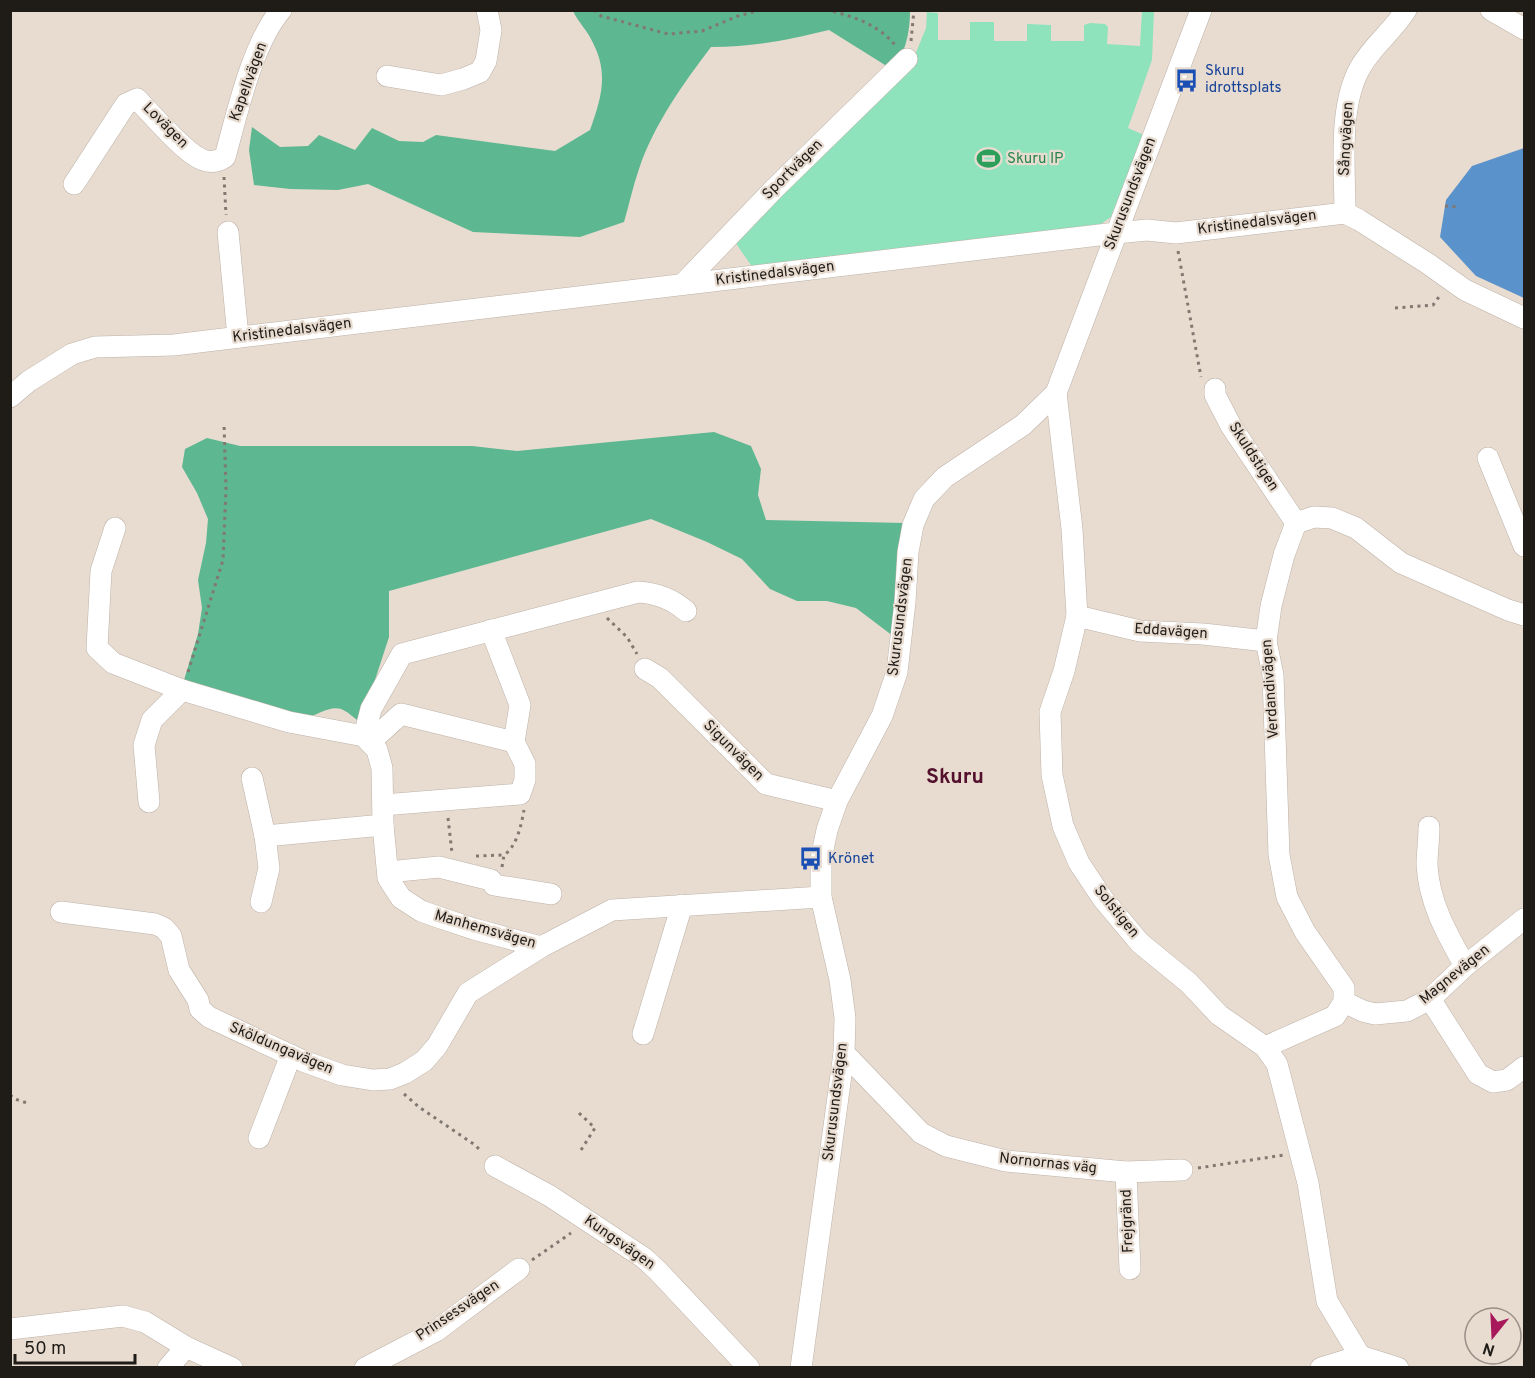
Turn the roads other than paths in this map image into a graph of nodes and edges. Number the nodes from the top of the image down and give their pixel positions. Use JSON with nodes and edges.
{"nodes":[{"id":1,"x":281,"y":10,"type":"edge"},
{"id":2,"x":487,"y":10,"type":"edge"},
{"id":3,"x":1201,"y":10,"type":"edge"},
{"id":4,"x":1406,"y":10,"type":"edge"},
{"id":5,"x":1491,"y":10,"type":"edge"},
{"id":6,"x":1524,"y":29,"type":"edge"},
{"id":7,"x":907,"y":59,"type":"road end"},
{"id":8,"x":387,"y":76,"type":"dead end"},
{"id":9,"x":225,"y":163,"type":"joint"},
{"id":10,"x":74,"y":184,"type":"dead end"},
{"id":11,"x":1345,"y":213,"type":"junction"},
{"id":12,"x":228,"y":232,"type":"road end"},
{"id":13,"x":1116,"y":233,"type":"junction"},
{"id":14,"x":683,"y":284,"type":"junction"},
{"id":15,"x":1524,"y":318,"type":"edge"},
{"id":16,"x":238,"y":337,"type":"junction"},
{"id":17,"x":1208,"y":387,"type":"road end"},
{"id":18,"x":1056,"y":393,"type":"junction"},
{"id":19,"x":10,"y":396,"type":"edge"},
{"id":20,"x":1488,"y":458,"type":"dead end"},
{"id":21,"x":1296,"y":523,"type":"junction"},
{"id":22,"x":115,"y":528,"type":"dead end"},
{"id":23,"x":1524,"y":546,"type":"edge"},
{"id":24,"x":686,"y":611,"type":"dead end"},
{"id":25,"x":1524,"y":615,"type":"edge"},
{"id":26,"x":1077,"y":616,"type":"junction"},
{"id":27,"x":490,"y":630,"type":"junction"},
{"id":28,"x":1266,"y":641,"type":"junction"},
{"id":29,"x":645,"y":669,"type":"road end"},
{"id":30,"x":182,"y":690,"type":"junction"},
{"id":31,"x":367,"y":739,"type":"junction"},
{"id":32,"x":513,"y":742,"type":"junction"},
{"id":33,"x":252,"y":778,"type":"dead end"},
{"id":34,"x":837,"y":801,"type":"junction"},
{"id":35,"x":149,"y":802,"type":"dead end"},
{"id":36,"x":383,"y":815,"type":"junction"},
{"id":37,"x":1429,"y":827,"type":"dead end"},
{"id":38,"x":265,"y":836,"type":"junction"},
{"id":39,"x":388,"y":872,"type":"junction"},
{"id":40,"x":551,"y":894,"type":"dead end"},
{"id":41,"x":820,"y":897,"type":"junction"},
{"id":42,"x":261,"y":902,"type":"dead end"},
{"id":43,"x":682,"y":905,"type":"junction"},
{"id":44,"x":61,"y":912,"type":"dead end"},
{"id":45,"x":1524,"y":919,"type":"edge"},
{"id":46,"x":541,"y":947,"type":"junction"},
{"id":47,"x":1465,"y":966,"type":"junction"},
{"id":48,"x":1430,"y":999,"type":"junction"},
{"id":49,"x":1344,"y":1002,"type":"junction"},
{"id":50,"x":643,"y":1034,"type":"dead end"},
{"id":51,"x":1264,"y":1047,"type":"junction"},
{"id":52,"x":844,"y":1053,"type":"junction"},
{"id":53,"x":291,"y":1055,"type":"junction"},
{"id":54,"x":1524,"y":1067,"type":"edge"},
{"id":55,"x":259,"y":1138,"type":"dead end"},
{"id":56,"x":495,"y":1166,"type":"dead end"},
{"id":57,"x":1182,"y":1170,"type":"road end"},
{"id":58,"x":1126,"y":1172,"type":"junction"},
{"id":59,"x":519,"y":1269,"type":"road end"},
{"id":60,"x":1130,"y":1269,"type":"dead end"},
{"id":61,"x":10,"y":1329,"type":"edge"},
{"id":62,"x":186,"y":1347,"type":"junction"},
{"id":63,"x":1359,"y":1362,"type":"edge"},
{"id":64,"x":168,"y":1368,"type":"edge"},
{"id":65,"x":232,"y":1368,"type":"edge"},
{"id":66,"x":365,"y":1368,"type":"edge"},
{"id":67,"x":749,"y":1368,"type":"edge"},
{"id":68,"x":801,"y":1368,"type":"edge"},
{"id":69,"x":1321,"y":1368,"type":"edge"},
{"id":70,"x":1398,"y":1368,"type":"edge"}],
"edges":[{"from":1,"to":9,"type":"street","name":"Kapellvägen"},
{"from":2,"to":8,"type":"street"},
{"from":3,"to":13,"type":"street","name":"Skurusundsvägen"},
{"from":4,"to":11,"type":"street","name":"Sångvägen"},
{"from":5,"to":6,"type":"street"},
{"from":7,"to":14,"type":"street","name":"Sportvägen"},
{"from":9,"to":10,"type":"street","name":"Lovägen"},
{"from":11,"to":13,"type":"street","name":"Kristinedalsvägen"},
{"from":11,"to":15,"type":"street"},
{"from":12,"to":16,"type":"street"},
{"from":13,"to":14,"type":"street","name":"Kristinedalsvägen"},
{"from":13,"to":18,"type":"street","name":"Skurusundsvägen"},
{"from":14,"to":16,"type":"street","name":"Kristinedalsvägen"},
{"from":16,"to":19,"type":"street","name":"Kristinedalsvägen"},
{"from":17,"to":21,"type":"street","name":"Skuldstigen"},
{"from":18,"to":26,"type":"street","name":"Solstigen"},
{"from":18,"to":34,"type":"street","name":"Skurusundsvägen"},
{"from":20,"to":23,"type":"street"},
{"from":21,"to":25,"type":"street"},
{"from":21,"to":28,"type":"street","name":"Verdandivägen"},
{"from":22,"to":30,"type":"street"},
{"from":24,"to":27,"type":"street"},
{"from":26,"to":28,"type":"street","name":"Eddavägen"},
{"from":26,"to":51,"type":"street","name":"Solstigen"},
{"from":27,"to":31,"type":"street"},
{"from":27,"to":32,"type":"street"},
{"from":28,"to":49,"type":"street","name":"Verdandivägen"},
{"from":29,"to":34,"type":"street","name":"Sigunvägen"},
{"from":30,"to":31,"type":"street"},
{"from":30,"to":35,"type":"street"},
{"from":31,"to":32,"type":"street"},
{"from":31,"to":36,"type":"street","name":"Manhemsvägen"},
{"from":32,"to":36,"type":"street"},
{"from":33,"to":38,"type":"street"},
{"from":34,"to":41,"type":"street","name":"Skurusundsvägen"},
{"from":36,"to":38,"type":"street"},
{"from":36,"to":39,"type":"street","name":"Manhemsvägen"},
{"from":37,"to":47,"type":"street"},
{"from":38,"to":42,"type":"street"},
{"from":39,"to":40,"type":"street"},
{"from":39,"to":46,"type":"street","name":"Manhemsvägen"},
{"from":41,"to":43,"type":"street","name":"Manhemsvägen"},
{"from":41,"to":52,"type":"street","name":"Skurusundsvägen"},
{"from":43,"to":46,"type":"street","name":"Manhemsvägen"},
{"from":43,"to":50,"type":"street"},
{"from":44,"to":53,"type":"street","name":"Sköldungavägen"},
{"from":45,"to":47,"type":"street","name":"Magnevägen"},
{"from":46,"to":53,"type":"street","name":"Sköldungavägen"},
{"from":47,"to":48,"type":"street","name":"Magnevägen"},
{"from":48,"to":49,"type":"street","name":"Magnevägen"},
{"from":48,"to":54,"type":"street"},
{"from":49,"to":51,"type":"street"},
{"from":51,"to":63,"type":"street","name":"Solstigen"},
{"from":52,"to":58,"type":"street","name":"Nornornas väg"},
{"from":52,"to":68,"type":"street","name":"Skurusundsvägen"},
{"from":53,"to":55,"type":"street"},
{"from":56,"to":67,"type":"street","name":"Kungsvägen"},
{"from":57,"to":58,"type":"street","name":"Nornornas väg"},
{"from":58,"to":60,"type":"street","name":"Frejgränd"},
{"from":59,"to":66,"type":"street","name":"Prinsessvägen"},
{"from":61,"to":62,"type":"street"},
{"from":62,"to":64,"type":"street"},
{"from":62,"to":65,"type":"street"},
{"from":63,"to":69,"type":"street"},
{"from":63,"to":70,"type":"street"}]}
